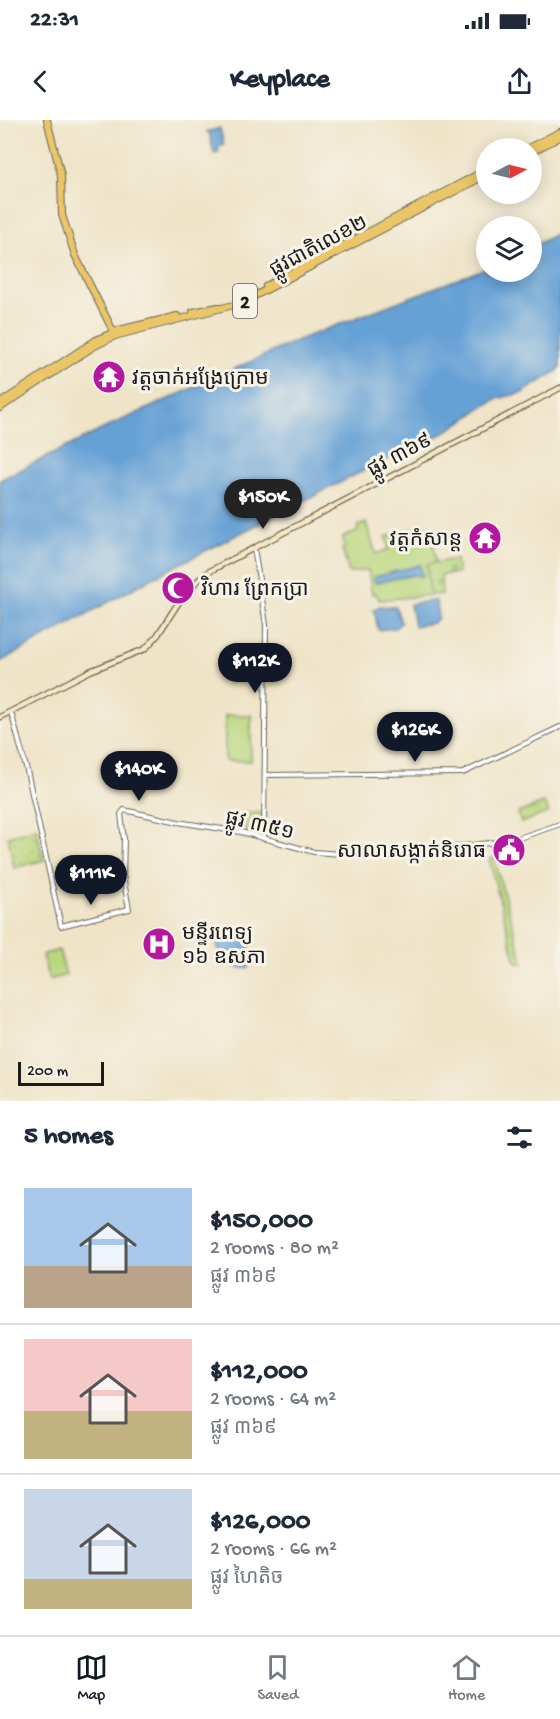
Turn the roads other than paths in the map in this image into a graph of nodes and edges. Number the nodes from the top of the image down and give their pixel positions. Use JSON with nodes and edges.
{"nodes":[{"id":1,"x":47,"y":120,"type":"edge"},
{"id":2,"x":560,"y":132,"type":"edge"},
{"id":3,"x":560,"y":137,"type":"edge"},
{"id":4,"x":542,"y":141,"type":"edge"},
{"id":5,"x":542,"y":146,"type":"edge"},
{"id":6,"x":476,"y":175,"type":"edge"},
{"id":7,"x":476,"y":180,"type":"edge"},
{"id":8,"x":257,"y":292,"type":"junction"},
{"id":9,"x":114,"y":334,"type":"junction"},
{"id":10,"x":560,"y":388,"type":"edge"},
{"id":11,"x":21,"y":391,"type":"junction"},
{"id":12,"x":0,"y":403,"type":"edge"},
{"id":13,"x":0,"y":408,"type":"edge"},
{"id":14,"x":254,"y":548,"type":"junction"},
{"id":15,"x":11,"y":712,"type":"junction"},
{"id":16,"x":0,"y":717,"type":"edge"},
{"id":17,"x":560,"y":727,"type":"edge"},
{"id":18,"x":266,"y":775,"type":"junction"},
{"id":19,"x":560,"y":824,"type":"edge"},
{"id":20,"x":264,"y":839,"type":"junction"}],
"edges":[{"from":1,"to":9,"type":"main road"},
{"from":2,"to":4,"type":"main road"},
{"from":3,"to":5,"type":"main road"},
{"from":6,"to":8,"type":"main road","name":"ផ្លូវជាតិលេខ២","number":"2"},
{"from":7,"to":8,"type":"main road","name":"ផ្លូវជាតិលេខ២","number":"2"},
{"from":8,"to":9,"type":"main road","name":"ផ្លូវជាតិលេខ២","number":"2"},
{"from":9,"to":11,"type":"main road","name":"ផ្លូវជាតិលេខ២","number":"2"},
{"from":10,"to":14,"type":"main road","name":"ផ្លូវ ៣៦៩"},
{"from":11,"to":12,"type":"main road","name":"ផ្លូវជាតិលេខ២","number":"2"},
{"from":11,"to":13,"type":"main road","name":"ផ្លូវជាតិលេខ២","number":"2"},
{"from":14,"to":15,"type":"main road","name":"ផ្លូវ ៣៦៩"},
{"from":14,"to":18,"type":"street"},
{"from":15,"to":16,"type":"main road","name":"ផ្លូវ ៣៦៩"},
{"from":15,"to":20,"type":"street","name":"ផ្លូវ ៣៥១"},
{"from":17,"to":18,"type":"street"},
{"from":18,"to":20,"type":"street"},
{"from":19,"to":20,"type":"street","name":"ផ្លូវ ៣៥១"}]}
